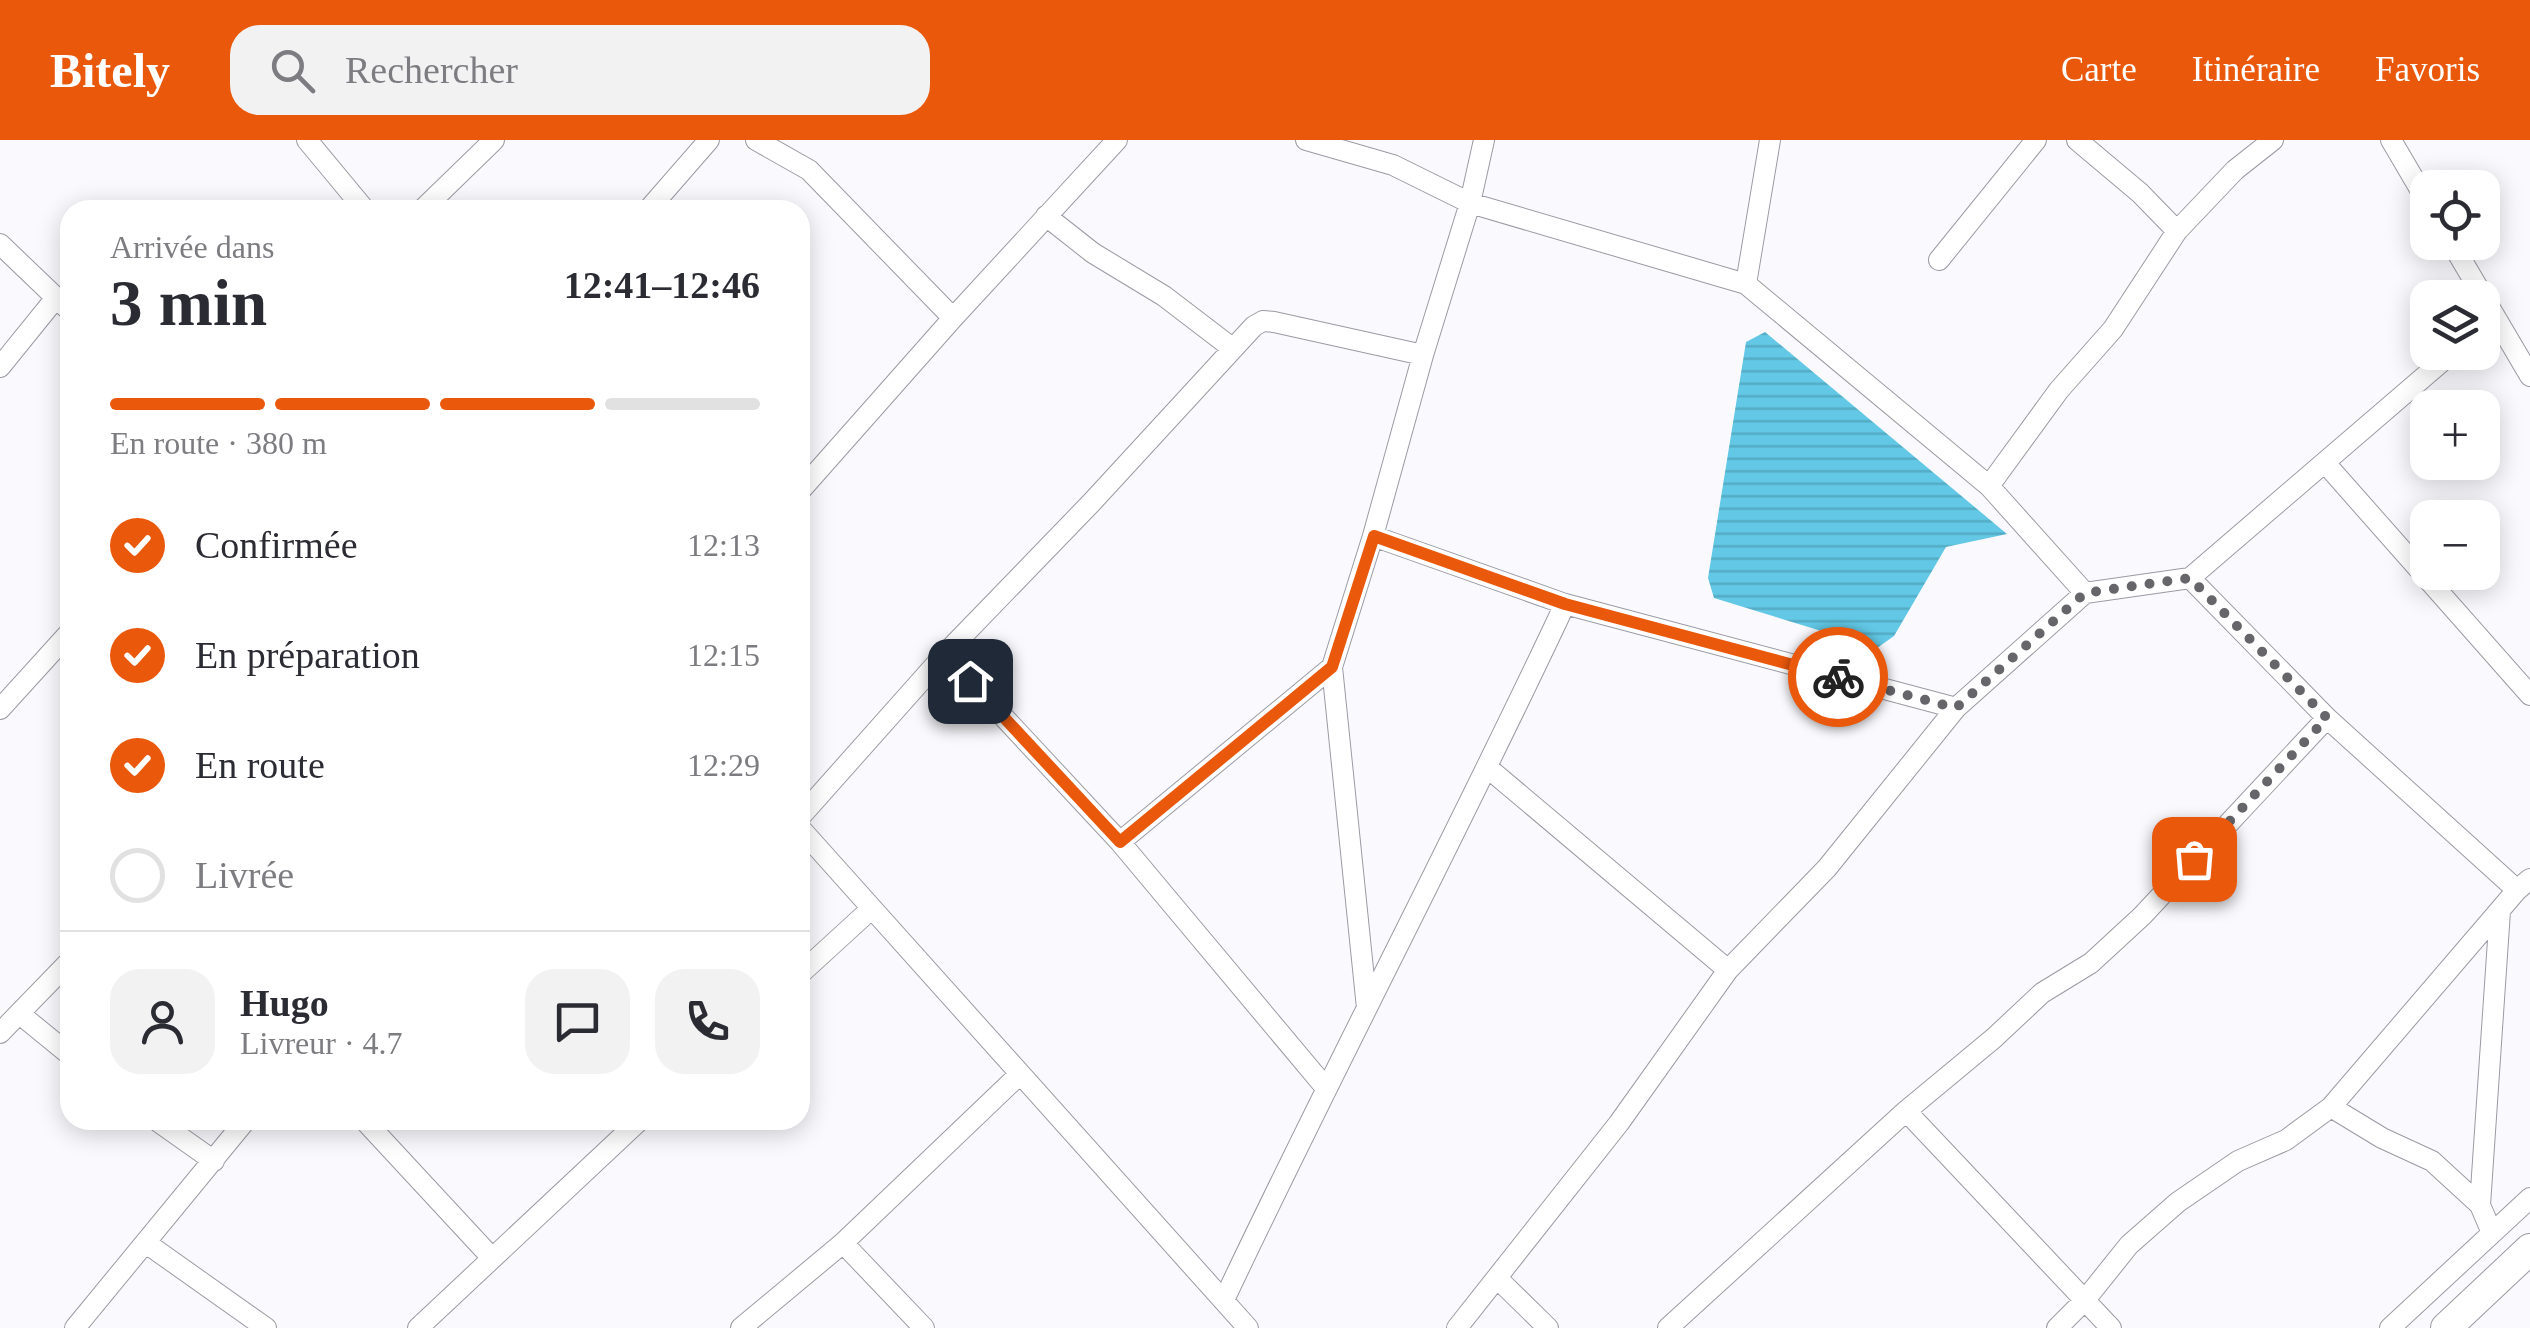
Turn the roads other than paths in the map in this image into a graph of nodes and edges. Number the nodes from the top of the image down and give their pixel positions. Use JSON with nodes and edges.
{"nodes":[{"id":1,"x":308,"y":140,"type":"edge"},
{"id":2,"x":494,"y":140,"type":"edge"},
{"id":3,"x":708,"y":140,"type":"edge"},
{"id":4,"x":756,"y":140,"type":"edge"},
{"id":5,"x":1117,"y":140,"type":"edge"},
{"id":6,"x":1306,"y":140,"type":"edge"},
{"id":7,"x":1484,"y":140,"type":"edge"},
{"id":8,"x":2036,"y":140,"type":"edge"},
{"id":9,"x":2077,"y":140,"type":"edge"},
{"id":10,"x":2273,"y":140,"type":"edge"},
{"id":11,"x":2391,"y":140,"type":"edge"},
{"id":12,"x":1766,"y":142,"type":"edge"},
{"id":13,"x":2410,"y":172,"type":"edge"},
{"id":14,"x":356,"y":200,"type":"edge"},
{"id":15,"x":432,"y":200,"type":"edge"},
{"id":16,"x":657,"y":200,"type":"edge"},
{"id":17,"x":1470,"y":203,"type":"junction"},
{"id":18,"x":1046,"y":216,"type":"junction"},
{"id":19,"x":2176,"y":231,"type":"junction"},
{"id":20,"x":0,"y":244,"type":"edge"},
{"id":21,"x":1939,"y":260,"type":"dead end"},
{"id":22,"x":1746,"y":284,"type":"junction"},
{"id":23,"x":60,"y":303,"type":"edge"},
{"id":24,"x":60,"y":307,"type":"edge"},
{"id":25,"x":953,"y":318,"type":"junction"},
{"id":26,"x":2500,"y":337,"type":"edge"},
{"id":27,"x":1232,"y":348,"type":"junction"},
{"id":28,"x":1423,"y":355,"type":"junction"},
{"id":29,"x":0,"y":367,"type":"edge"},
{"id":30,"x":2433,"y":370,"type":"edge"},
{"id":31,"x":2530,"y":376,"type":"edge"},
{"id":32,"x":2326,"y":464,"type":"junction"},
{"id":33,"x":810,"y":480,"type":"edge"},
{"id":34,"x":1989,"y":486,"type":"junction"},
{"id":35,"x":1374,"y":536,"type":"junction"},
{"id":36,"x":2190,"y":578,"type":"junction"},
{"id":37,"x":2085,"y":593,"type":"junction"},
{"id":38,"x":1565,"y":604,"type":"junction"},
{"id":39,"x":60,"y":643,"type":"edge"},
{"id":40,"x":946,"y":654,"type":"junction"},
{"id":41,"x":1332,"y":667,"type":"junction"},
{"id":42,"x":2530,"y":695,"type":"edge"},
{"id":43,"x":1956,"y":708,"type":"junction"},
{"id":44,"x":0,"y":709,"type":"edge"},
{"id":45,"x":2327,"y":718,"type":"junction"},
{"id":46,"x":1488,"y":768,"type":"junction"},
{"id":47,"x":810,"y":806,"type":"edge"},
{"id":48,"x":810,"y":840,"type":"edge"},
{"id":49,"x":1120,"y":842,"type":"junction"},
{"id":50,"x":2523,"y":885,"type":"edge"},
{"id":51,"x":870,"y":910,"type":"junction"},
{"id":52,"x":2500,"y":911,"type":"junction"},
{"id":53,"x":810,"y":965,"type":"edge"},
{"id":54,"x":1728,"y":970,"type":"junction"},
{"id":55,"x":60,"y":972,"type":"edge"},
{"id":56,"x":1367,"y":1009,"type":"junction"},
{"id":57,"x":21,"y":1015,"type":"junction"},
{"id":58,"x":0,"y":1033,"type":"edge"},
{"id":59,"x":60,"y":1047,"type":"edge"},
{"id":60,"x":1020,"y":1074,"type":"junction"},
{"id":61,"x":1325,"y":1087,"type":"junction"},
{"id":62,"x":2331,"y":1107,"type":"junction"},
{"id":63,"x":1906,"y":1111,"type":"junction"},
{"id":64,"x":170,"y":1130,"type":"edge"},
{"id":65,"x":238,"y":1130,"type":"edge"},
{"id":66,"x":373,"y":1130,"type":"edge"},
{"id":67,"x":629,"y":1130,"type":"edge"},
{"id":68,"x":214,"y":1160,"type":"junction"},
{"id":69,"x":2530,"y":1198,"type":"edge"},
{"id":70,"x":2480,"y":1205,"type":"junction"},
{"id":71,"x":2492,"y":1233,"type":"junction"},
{"id":72,"x":146,"y":1243,"type":"junction"},
{"id":73,"x":844,"y":1243,"type":"junction"},
{"id":74,"x":2530,"y":1250,"type":"edge"},
{"id":75,"x":492,"y":1258,"type":"junction"},
{"id":76,"x":1497,"y":1278,"type":"junction"},
{"id":77,"x":1224,"y":1300,"type":"junction"},
{"id":78,"x":2085,"y":1300,"type":"junction"},
{"id":79,"x":76,"y":1328,"type":"edge"},
{"id":80,"x":266,"y":1328,"type":"edge"},
{"id":81,"x":418,"y":1328,"type":"edge"},
{"id":82,"x":741,"y":1328,"type":"edge"},
{"id":83,"x":924,"y":1328,"type":"edge"},
{"id":84,"x":1248,"y":1328,"type":"edge"},
{"id":85,"x":1457,"y":1328,"type":"edge"},
{"id":86,"x":1548,"y":1328,"type":"edge"},
{"id":87,"x":1668,"y":1328,"type":"edge"},
{"id":88,"x":2058,"y":1328,"type":"edge"},
{"id":89,"x":2111,"y":1328,"type":"edge"},
{"id":90,"x":2390,"y":1328,"type":"edge"},
{"id":91,"x":2446,"y":1328,"type":"edge"}],
"edges":[{"from":1,"to":14,"type":"street"},
{"from":2,"to":15,"type":"street"},
{"from":3,"to":16,"type":"street"},
{"from":4,"to":25,"type":"street"},
{"from":5,"to":18,"type":"street"},
{"from":6,"to":17,"type":"street"},
{"from":7,"to":17,"type":"street"},
{"from":8,"to":21,"type":"street"},
{"from":9,"to":19,"type":"street"},
{"from":10,"to":19,"type":"street"},
{"from":11,"to":13,"type":"street"},
{"from":12,"to":22,"type":"street"},
{"from":17,"to":22,"type":"street"},
{"from":17,"to":28,"type":"street"},
{"from":18,"to":25,"type":"street"},
{"from":18,"to":27,"type":"street"},
{"from":19,"to":34,"type":"street"},
{"from":20,"to":23,"type":"street"},
{"from":22,"to":34,"type":"street"},
{"from":24,"to":29,"type":"street"},
{"from":25,"to":33,"type":"street"},
{"from":26,"to":31,"type":"street"},
{"from":27,"to":28,"type":"street"},
{"from":27,"to":40,"type":"street"},
{"from":28,"to":35,"type":"street"},
{"from":30,"to":32,"type":"street"},
{"from":32,"to":36,"type":"street"},
{"from":32,"to":42,"type":"street"},
{"from":34,"to":37,"type":"street"},
{"from":35,"to":38,"type":"street"},
{"from":35,"to":41,"type":"street"},
{"from":36,"to":37,"type":"street"},
{"from":36,"to":45,"type":"street"},
{"from":37,"to":43,"type":"street"},
{"from":38,"to":43,"type":"street"},
{"from":38,"to":46,"type":"street"},
{"from":39,"to":44,"type":"street"},
{"from":40,"to":47,"type":"street"},
{"from":40,"to":49,"type":"street"},
{"from":41,"to":49,"type":"street"},
{"from":41,"to":56,"type":"street"},
{"from":43,"to":54,"type":"street"},
{"from":45,"to":50,"type":"street"},
{"from":45,"to":63,"type":"street"},
{"from":46,"to":54,"type":"street"},
{"from":46,"to":56,"type":"street"},
{"from":48,"to":51,"type":"street"},
{"from":49,"to":61,"type":"street"},
{"from":50,"to":52,"type":"street"},
{"from":51,"to":53,"type":"street"},
{"from":51,"to":60,"type":"street"},
{"from":52,"to":62,"type":"street"},
{"from":52,"to":70,"type":"street"},
{"from":54,"to":76,"type":"street"},
{"from":55,"to":57,"type":"street"},
{"from":56,"to":61,"type":"street"},
{"from":57,"to":58,"type":"street"},
{"from":57,"to":59,"type":"street"},
{"from":60,"to":73,"type":"street"},
{"from":60,"to":77,"type":"street"},
{"from":61,"to":77,"type":"street"},
{"from":62,"to":70,"type":"street"},
{"from":62,"to":78,"type":"street"},
{"from":63,"to":78,"type":"street"},
{"from":63,"to":87,"type":"street"},
{"from":64,"to":68,"type":"street"},
{"from":65,"to":68,"type":"street"},
{"from":66,"to":75,"type":"street"},
{"from":67,"to":75,"type":"street"},
{"from":68,"to":72,"type":"street"},
{"from":69,"to":71,"type":"street"},
{"from":70,"to":71,"type":"street"},
{"from":71,"to":90,"type":"street"},
{"from":72,"to":79,"type":"street"},
{"from":72,"to":80,"type":"street"},
{"from":73,"to":82,"type":"street"},
{"from":73,"to":83,"type":"street"},
{"from":74,"to":91,"type":"highway"},
{"from":75,"to":81,"type":"street"},
{"from":76,"to":85,"type":"street"},
{"from":76,"to":86,"type":"street"},
{"from":77,"to":84,"type":"street"},
{"from":78,"to":88,"type":"street"},
{"from":78,"to":89,"type":"street"}]}
